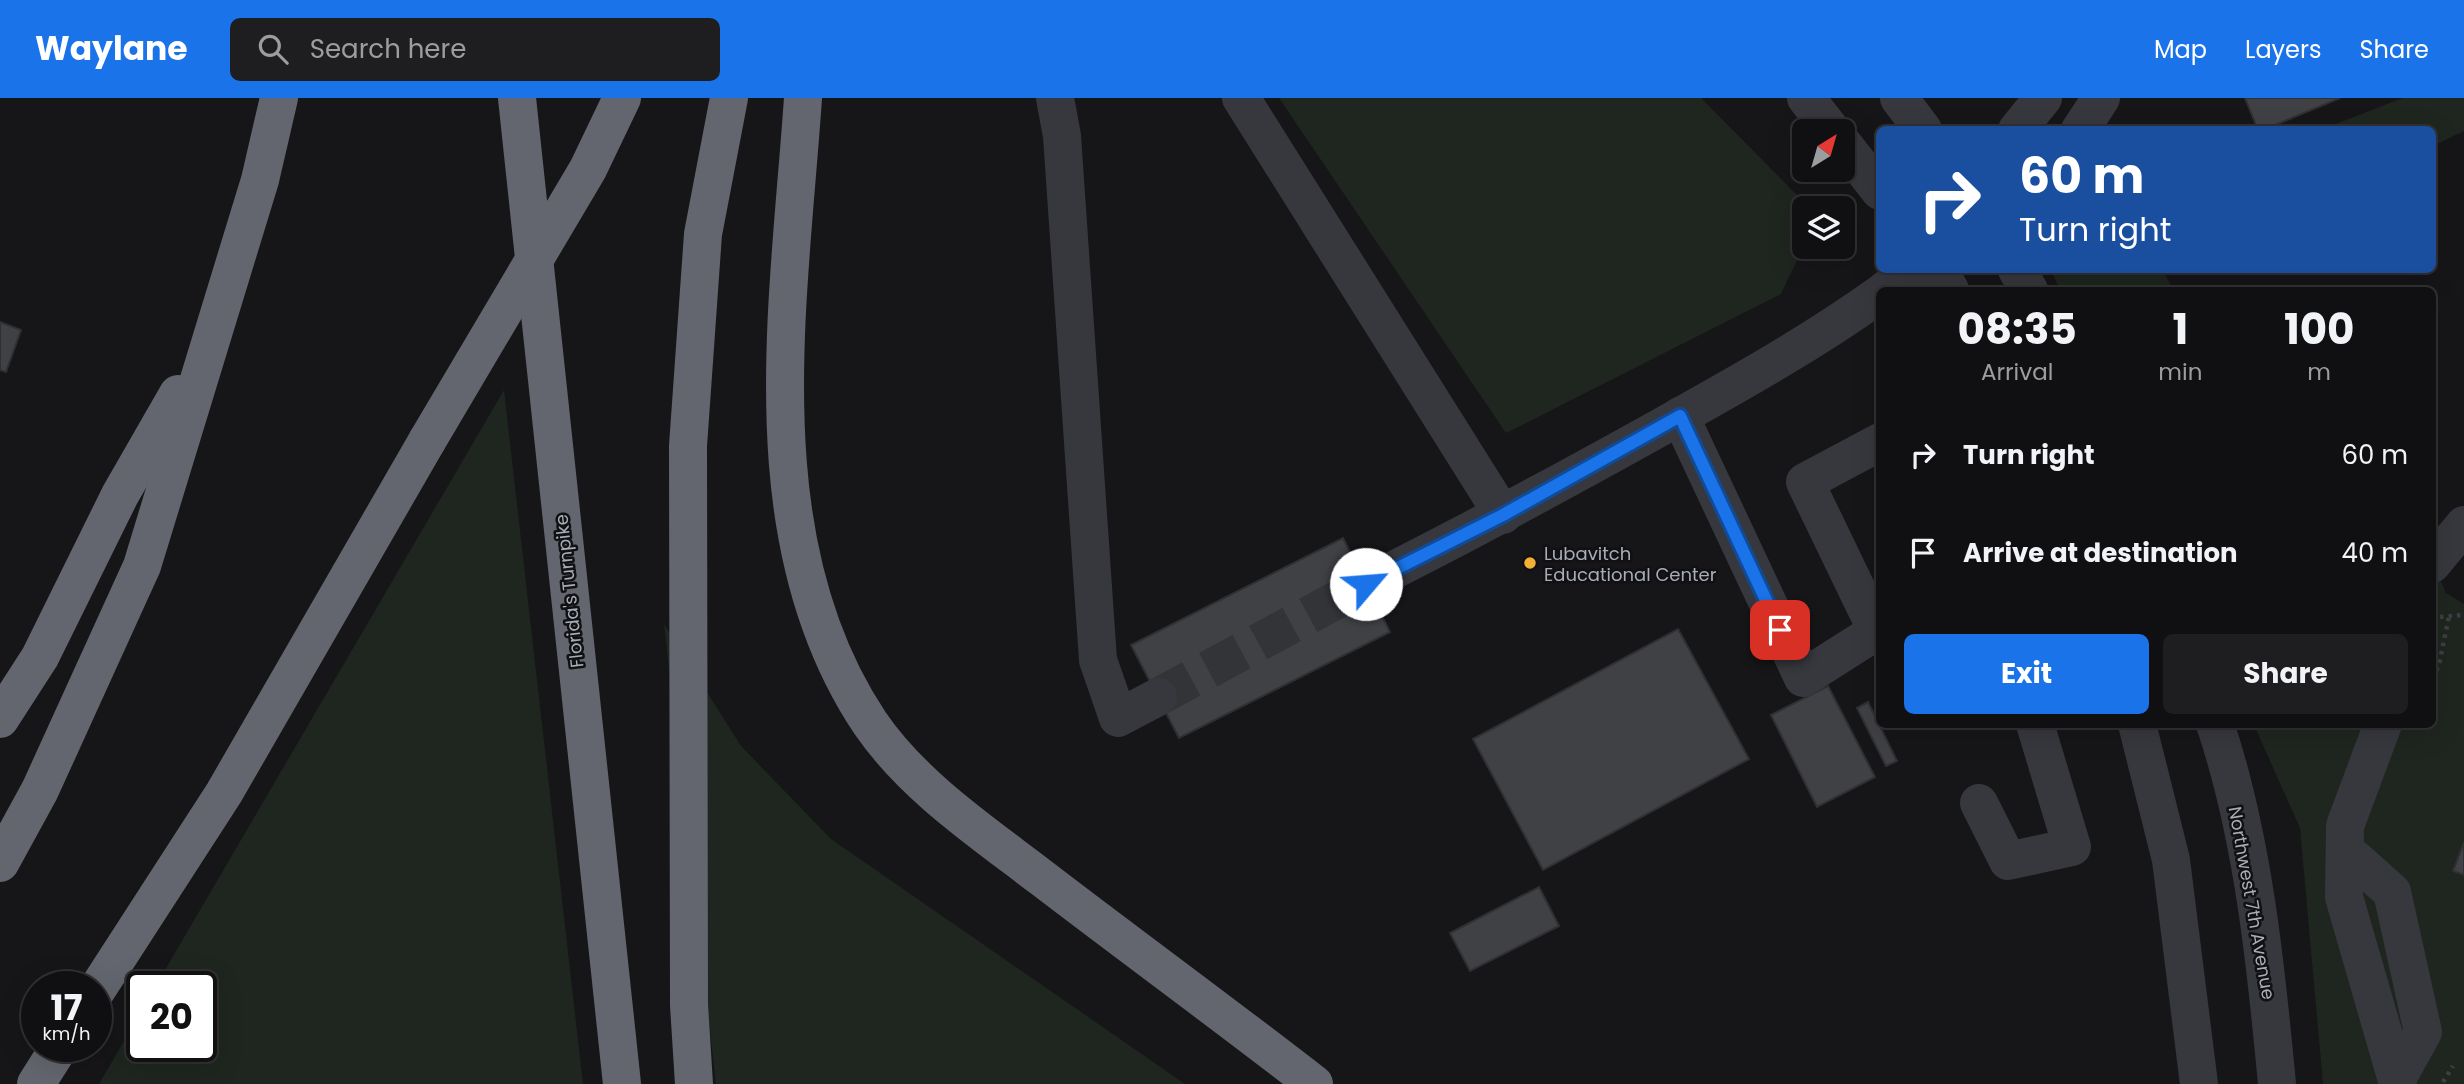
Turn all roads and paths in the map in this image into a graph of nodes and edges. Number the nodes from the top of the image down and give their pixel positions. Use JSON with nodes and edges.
{"nodes":[{"id":1,"x":279,"y":98,"type":"edge"},
{"id":2,"x":517,"y":98,"type":"edge"},
{"id":3,"x":622,"y":98,"type":"edge"},
{"id":4,"x":729,"y":98,"type":"edge"},
{"id":5,"x":803,"y":98,"type":"edge"},
{"id":6,"x":1055,"y":98,"type":"edge"},
{"id":7,"x":1241,"y":98,"type":"edge"},
{"id":8,"x":1806,"y":98,"type":"edge"},
{"id":9,"x":1899,"y":98,"type":"edge"},
{"id":10,"x":2043,"y":98,"type":"edge"},
{"id":11,"x":2101,"y":98,"type":"edge"},
{"id":12,"x":1823,"y":119,"type":"edge"},
{"id":13,"x":1920,"y":126,"type":"edge"},
{"id":14,"x":2020,"y":126,"type":"edge"},
{"id":15,"x":2083,"y":126,"type":"edge"},
{"id":16,"x":1855,"y":159,"type":"edge"},
{"id":17,"x":1876,"y":186,"type":"edge"},
{"id":18,"x":1910,"y":273,"type":"edge"},
{"id":19,"x":1889,"y":287,"type":"edge"},
{"id":20,"x":1876,"y":297,"type":"edge"},
{"id":21,"x":212,"y":334,"type":"junction"},
{"id":22,"x":1680,"y":416,"type":"junction"},
{"id":23,"x":1876,"y":444,"type":"edge"},
{"id":24,"x":1503,"y":515,"type":"junction"},
{"id":25,"x":2464,"y":525,"type":"edge"},
{"id":26,"x":2436,"y":559,"type":"edge"},
{"id":27,"x":1366,"y":584,"type":"tunnel mouth"},
{"id":28,"x":2464,"y":615,"type":"edge"},
{"id":29,"x":2449,"y":616,"type":"junction"},
{"id":30,"x":2440,"y":617,"type":"dead end"},
{"id":31,"x":1876,"y":629,"type":"edge"},
{"id":32,"x":1876,"y":634,"type":"edge"},
{"id":33,"x":2436,"y":671,"type":"edge"},
{"id":34,"x":1158,"y":697,"type":"tunnel mouth"},
{"id":35,"x":0,"y":719,"type":"edge"},
{"id":36,"x":2036,"y":728,"type":"edge"},
{"id":37,"x":2138,"y":728,"type":"edge"},
{"id":38,"x":2216,"y":728,"type":"edge"},
{"id":39,"x":2382,"y":728,"type":"edge"},
{"id":40,"x":1979,"y":803,"type":"dead end"},
{"id":41,"x":2345,"y":859,"type":"junction"},
{"id":42,"x":0,"y":863,"type":"edge"},
{"id":43,"x":109,"y":971,"type":"edge"},
{"id":44,"x":50,"y":1062,"type":"edge"},
{"id":45,"x":2398,"y":1080,"type":"edge"},
{"id":46,"x":36,"y":1084,"type":"edge"},
{"id":47,"x":622,"y":1084,"type":"edge"},
{"id":48,"x":694,"y":1084,"type":"edge"},
{"id":49,"x":1314,"y":1084,"type":"edge"},
{"id":50,"x":2199,"y":1084,"type":"edge"},
{"id":51,"x":2277,"y":1084,"type":"edge"}],
"edges":[{"from":1,"to":21,"type":"highway"},
{"from":2,"to":47,"type":"highway","name":"Florida's Turnpike"},
{"from":3,"to":43,"type":"highway","bridge":true},
{"from":4,"to":48,"type":"highway"},
{"from":5,"to":49,"type":"highway"},
{"from":6,"to":34,"type":"street"},
{"from":7,"to":24,"type":"street"},
{"from":8,"to":12,"type":"street"},
{"from":9,"to":13,"type":"street"},
{"from":10,"to":14,"type":"street"},
{"from":11,"to":15,"type":"street"},
{"from":16,"to":17,"type":"street"},
{"from":18,"to":19,"type":"street"},
{"from":20,"to":22,"type":"street"},
{"from":21,"to":35,"type":"highway"},
{"from":21,"to":42,"type":"highway"},
{"from":22,"to":24,"type":"street"},
{"from":22,"to":32,"type":"street"},
{"from":23,"to":31,"type":"street"},
{"from":24,"to":27,"type":"street"},
{"from":25,"to":26,"type":"street"},
{"from":28,"to":29,"type":"path"},
{"from":29,"to":30,"type":"path"},
{"from":29,"to":33,"type":"path"},
{"from":36,"to":40,"type":"street"},
{"from":37,"to":50,"type":"street"},
{"from":38,"to":51,"type":"street","name":"Northwest 7th Avenue"},
{"from":39,"to":41,"type":"street"},
{"from":41,"to":45,"type":"street"},
{"from":41,"to":45,"type":"street"},
{"from":44,"to":46,"type":"highway"}]}
